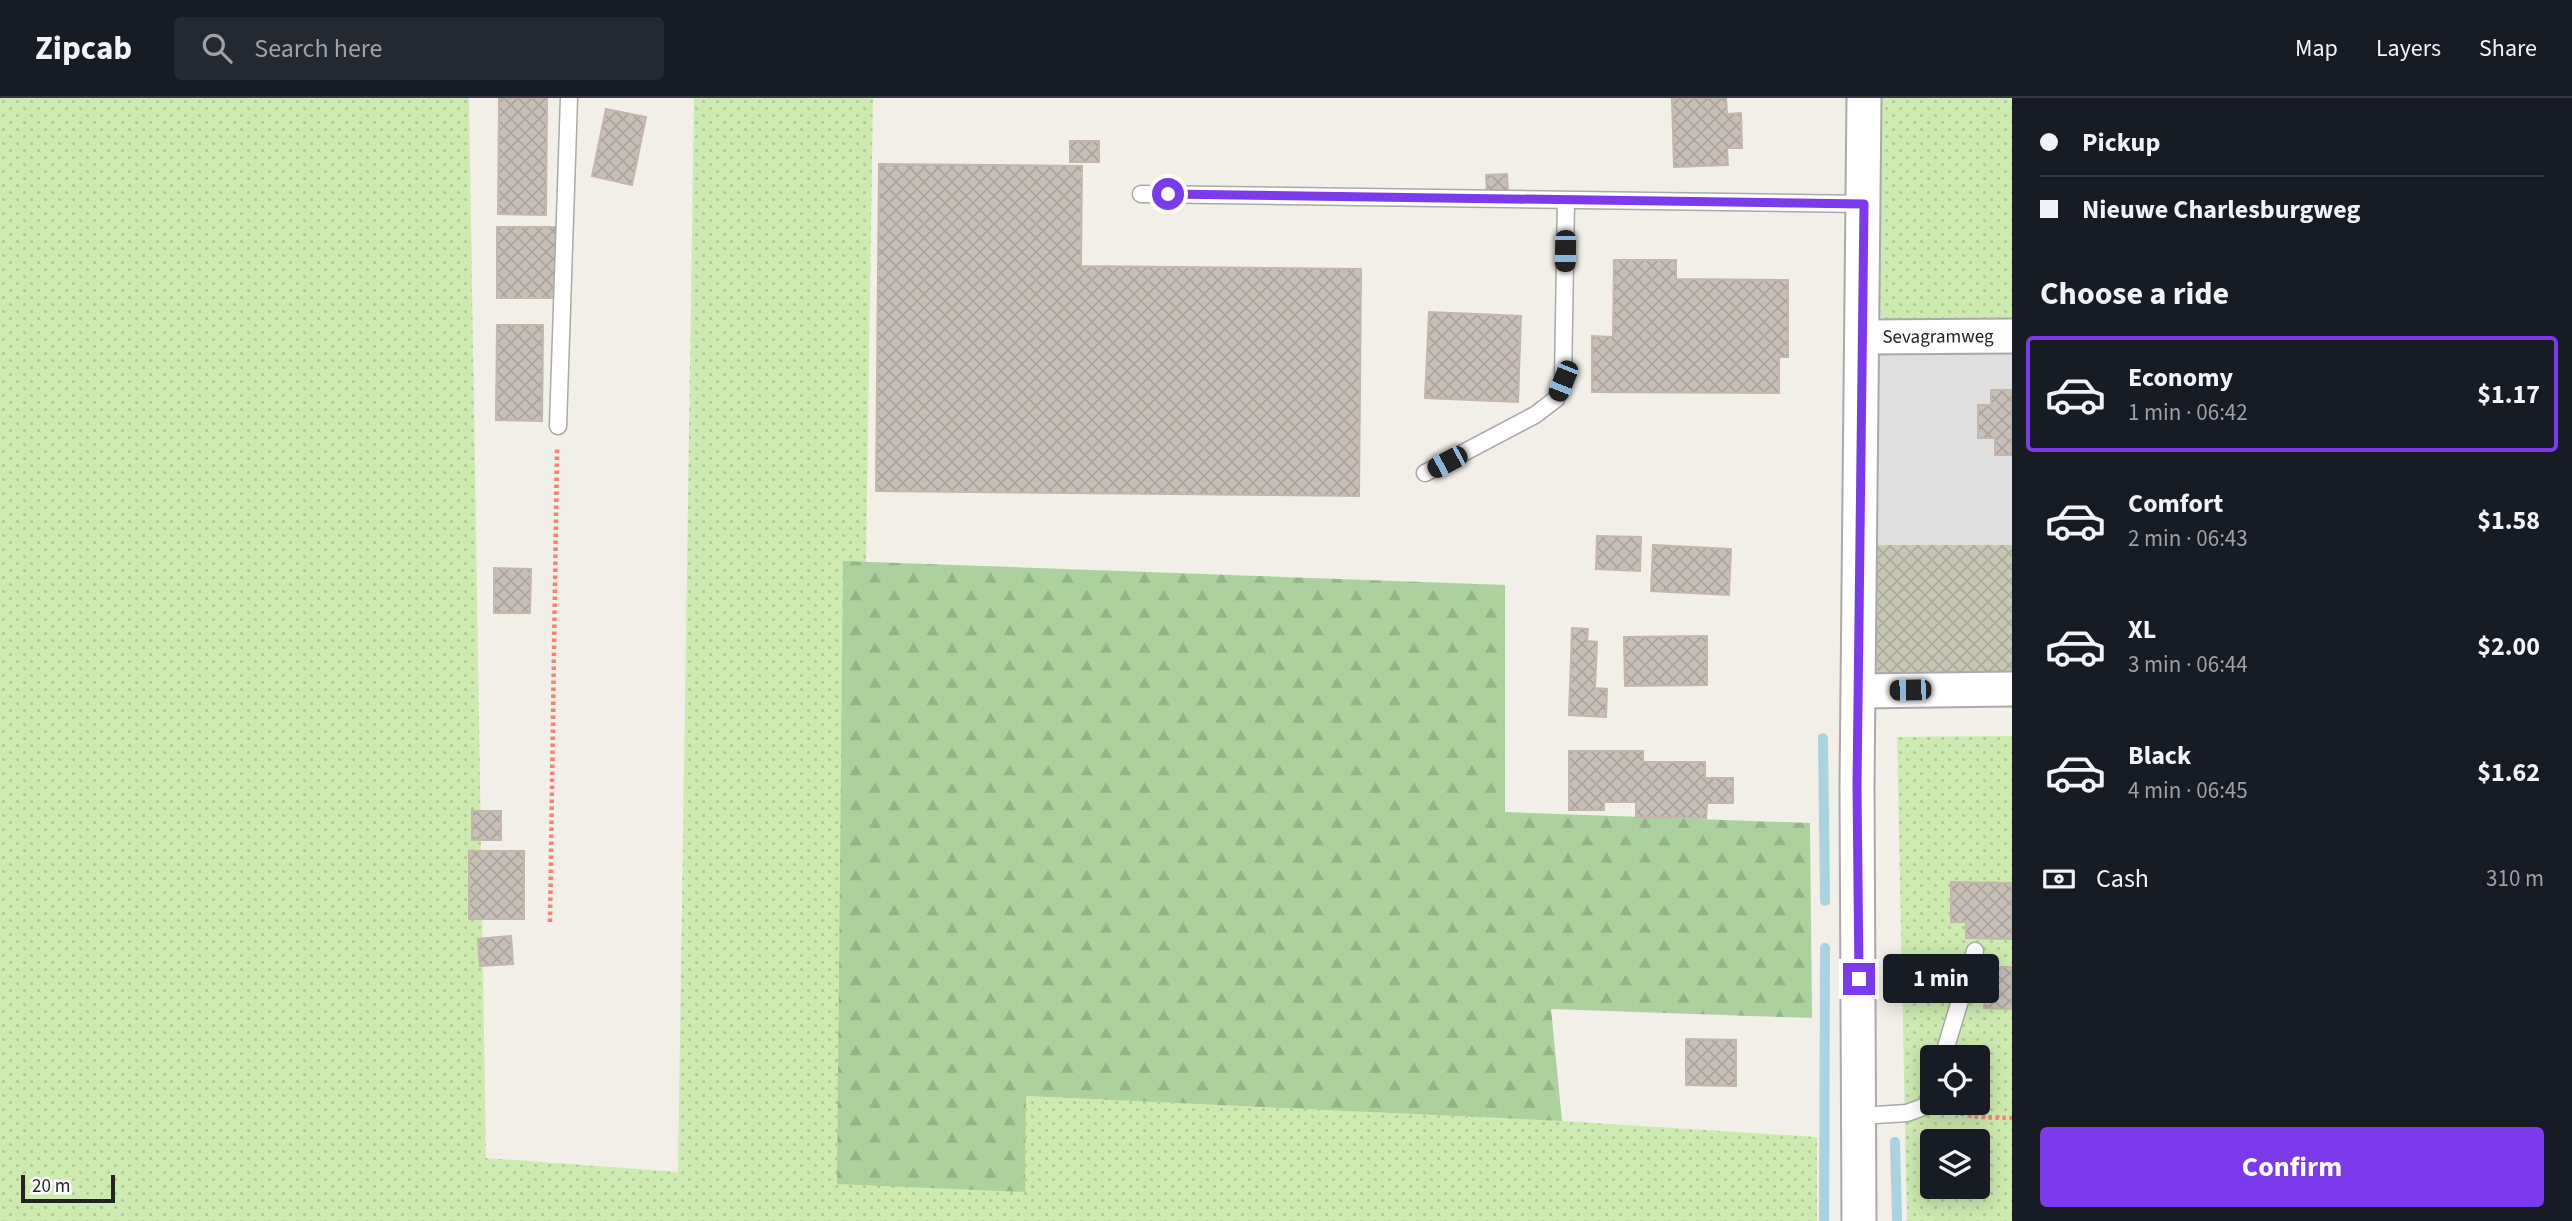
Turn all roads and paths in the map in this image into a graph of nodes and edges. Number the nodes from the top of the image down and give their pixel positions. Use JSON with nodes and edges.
{"nodes":[{"id":1,"x":569,"y":98,"type":"edge"},
{"id":2,"x":1864,"y":98,"type":"edge"},
{"id":3,"x":1141,"y":194,"type":"dead end"},
{"id":4,"x":1566,"y":200,"type":"junction"},
{"id":5,"x":1864,"y":204,"type":"junction"},
{"id":6,"x":2012,"y":336,"type":"edge"},
{"id":7,"x":1864,"y":337,"type":"junction"},
{"id":8,"x":558,"y":426,"type":"joint"},
{"id":9,"x":1425,"y":473,"type":"dead end"},
{"id":10,"x":2012,"y":689,"type":"edge"},
{"id":11,"x":1859,"y":691,"type":"junction"},
{"id":12,"x":550,"y":922,"type":"dead end"},
{"id":13,"x":1975,"y":951,"type":"dead end"},
{"id":14,"x":1947,"y":1045,"type":"edge"},
{"id":15,"x":1920,"y":1108,"type":"edge"},
{"id":16,"x":1969,"y":1115,"type":"edge"},
{"id":17,"x":1860,"y":1116,"type":"junction"},
{"id":18,"x":2012,"y":1118,"type":"edge"},
{"id":19,"x":1859,"y":1221,"type":"edge"}],
"edges":[{"from":1,"to":8,"type":"lane"},
{"from":2,"to":5,"type":"street"},
{"from":3,"to":4,"type":"lane"},
{"from":4,"to":5,"type":"lane"},
{"from":4,"to":9,"type":"lane"},
{"from":5,"to":7,"type":"street"},
{"from":6,"to":7,"type":"street","name":"Sevagramweg"},
{"from":7,"to":11,"type":"street"},
{"from":8,"to":12,"type":"path"},
{"from":10,"to":11,"type":"street"},
{"from":11,"to":17,"type":"street"},
{"from":13,"to":14,"type":"lane"},
{"from":15,"to":17,"type":"lane"},
{"from":16,"to":18,"type":"path"},
{"from":17,"to":19,"type":"street"}]}
